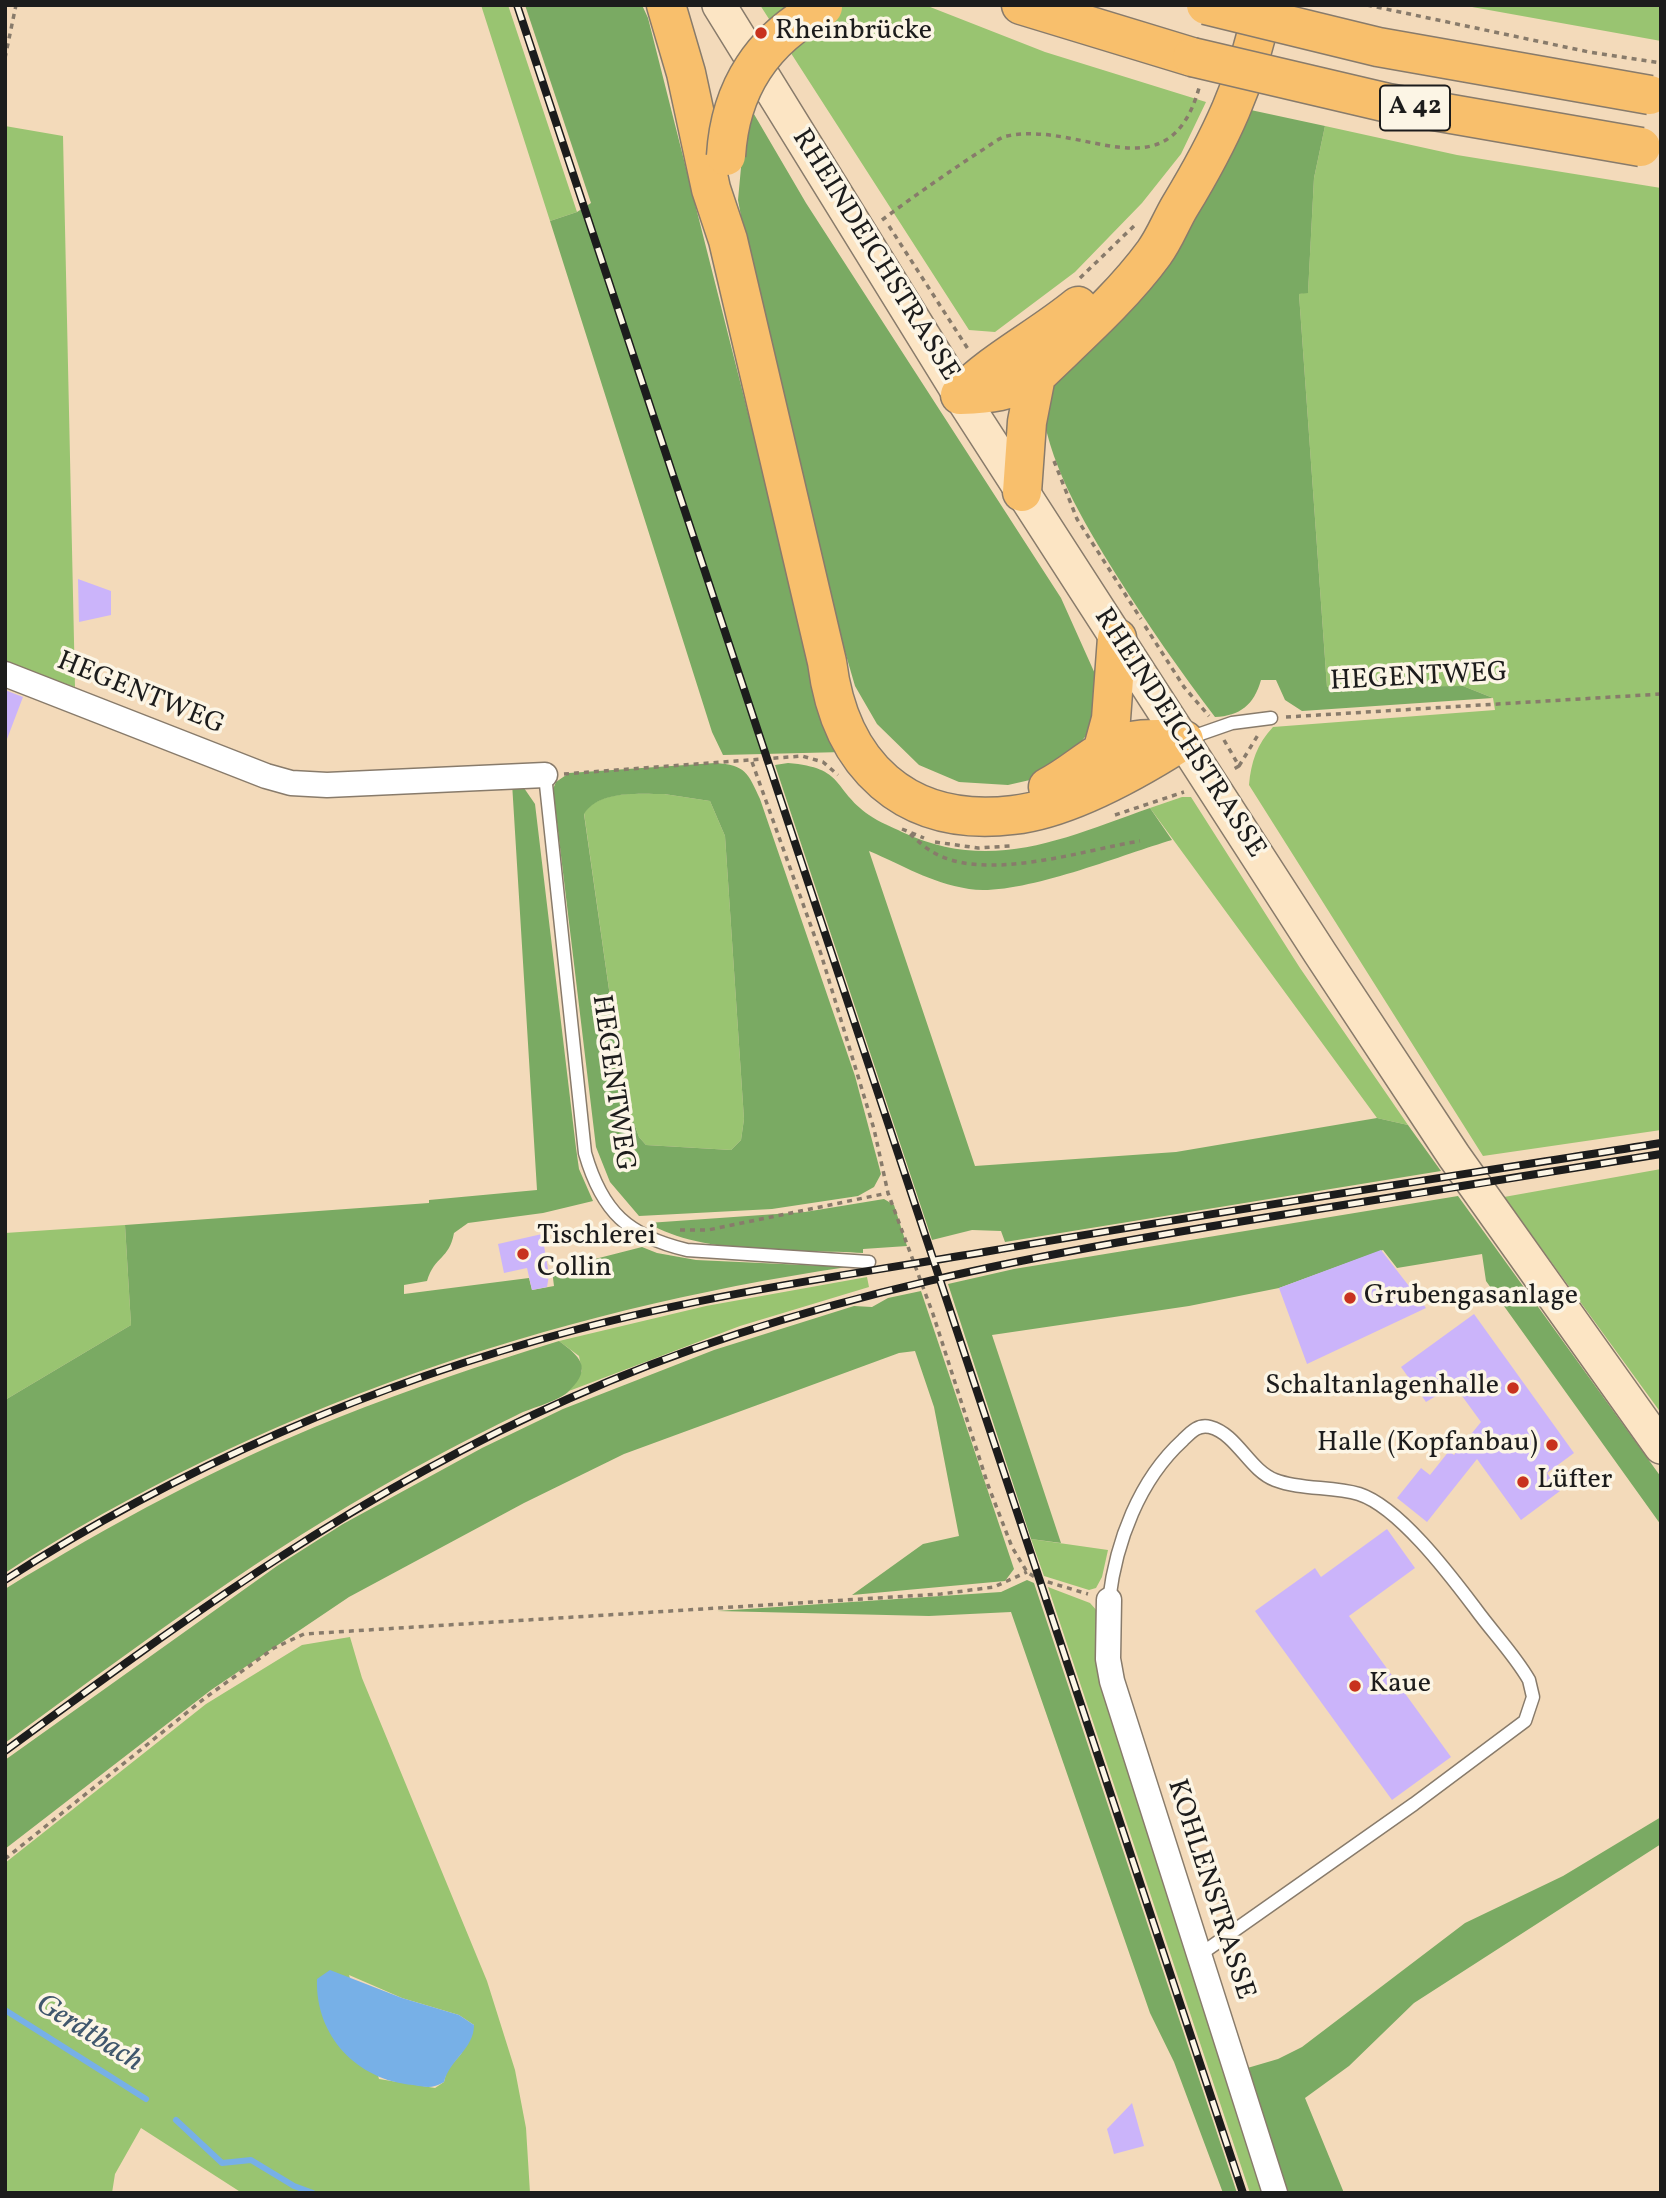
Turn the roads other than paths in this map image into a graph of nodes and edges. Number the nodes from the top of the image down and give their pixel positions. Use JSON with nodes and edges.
{"nodes":[{"id":1,"x":666,"y":5,"type":"edge"},
{"id":2,"x":719,"y":5,"type":"edge"},
{"id":3,"x":1021,"y":5,"type":"edge"},
{"id":4,"x":1205,"y":5,"type":"edge"},
{"id":5,"x":1263,"y":5,"type":"edge"},
{"id":6,"x":826,"y":6,"type":"edge"},
{"id":7,"x":1661,"y":97,"type":"edge"},
{"id":8,"x":1661,"y":150,"type":"edge"},
{"id":9,"x":1179,"y":207,"type":"junction"},
{"id":10,"x":728,"y":240,"type":"junction"},
{"id":11,"x":972,"y":370,"type":"junction"},
{"id":12,"x":1036,"y":376,"type":"junction"},
{"id":13,"x":1022,"y":492,"type":"junction"},
{"id":14,"x":1117,"y":638,"type":"junction"},
{"id":15,"x":827,"y":662,"type":"junction"},
{"id":16,"x":5,"y":674,"type":"edge"},
{"id":17,"x":1271,"y":718,"type":"road end"},
{"id":18,"x":1200,"y":734,"type":"junction"},
{"id":19,"x":1102,"y":752,"type":"junction"},
{"id":20,"x":545,"y":775,"type":"joint"},
{"id":21,"x":869,"y":1262,"type":"dead end"},
{"id":22,"x":1661,"y":1447,"type":"edge"},
{"id":23,"x":1110,"y":1601,"type":"joint"},
{"id":24,"x":1198,"y":1956,"type":"junction"},
{"id":25,"x":1275,"y":2193,"type":"edge"}],
"edges":[{"from":1,"to":10,"type":"highway"},
{"from":2,"to":11,"type":"main road","name":"RHEINDEICHSTRASSE"},
{"from":3,"to":8,"type":"highway","number":"A 42","bridge":true},
{"from":4,"to":7,"type":"highway","number":"A 42","bridge":true},
{"from":5,"to":9,"type":"highway"},
{"from":6,"to":10,"type":"highway","bridge":true},
{"from":9,"to":11,"type":"highway"},
{"from":9,"to":12,"type":"highway"},
{"from":10,"to":15,"type":"highway"},
{"from":11,"to":12,"type":"highway"},
{"from":11,"to":13,"type":"main road","name":"RHEINDEICHSTRASSE"},
{"from":12,"to":13,"type":"highway"},
{"from":13,"to":14,"type":"main road","name":"RHEINDEICHSTRASSE"},
{"from":14,"to":18,"type":"main road","name":"RHEINDEICHSTRASSE"},
{"from":14,"to":19,"type":"highway"},
{"from":15,"to":18,"type":"highway"},
{"from":15,"to":19,"type":"highway"},
{"from":16,"to":20,"type":"street","name":"HEGENTWEG"},
{"from":17,"to":18,"type":"lane"},
{"from":18,"to":19,"type":"highway"},
{"from":18,"to":22,"type":"main road","name":"RHEINDEICHSTRASSE"},
{"from":20,"to":21,"type":"lane","name":"HEGENTWEG"},
{"from":23,"to":24,"type":"street","name":"KOHLENSTRASSE"},
{"from":23,"to":24,"type":"lane"},
{"from":24,"to":25,"type":"street","name":"KOHLENSTRASSE"}]}
